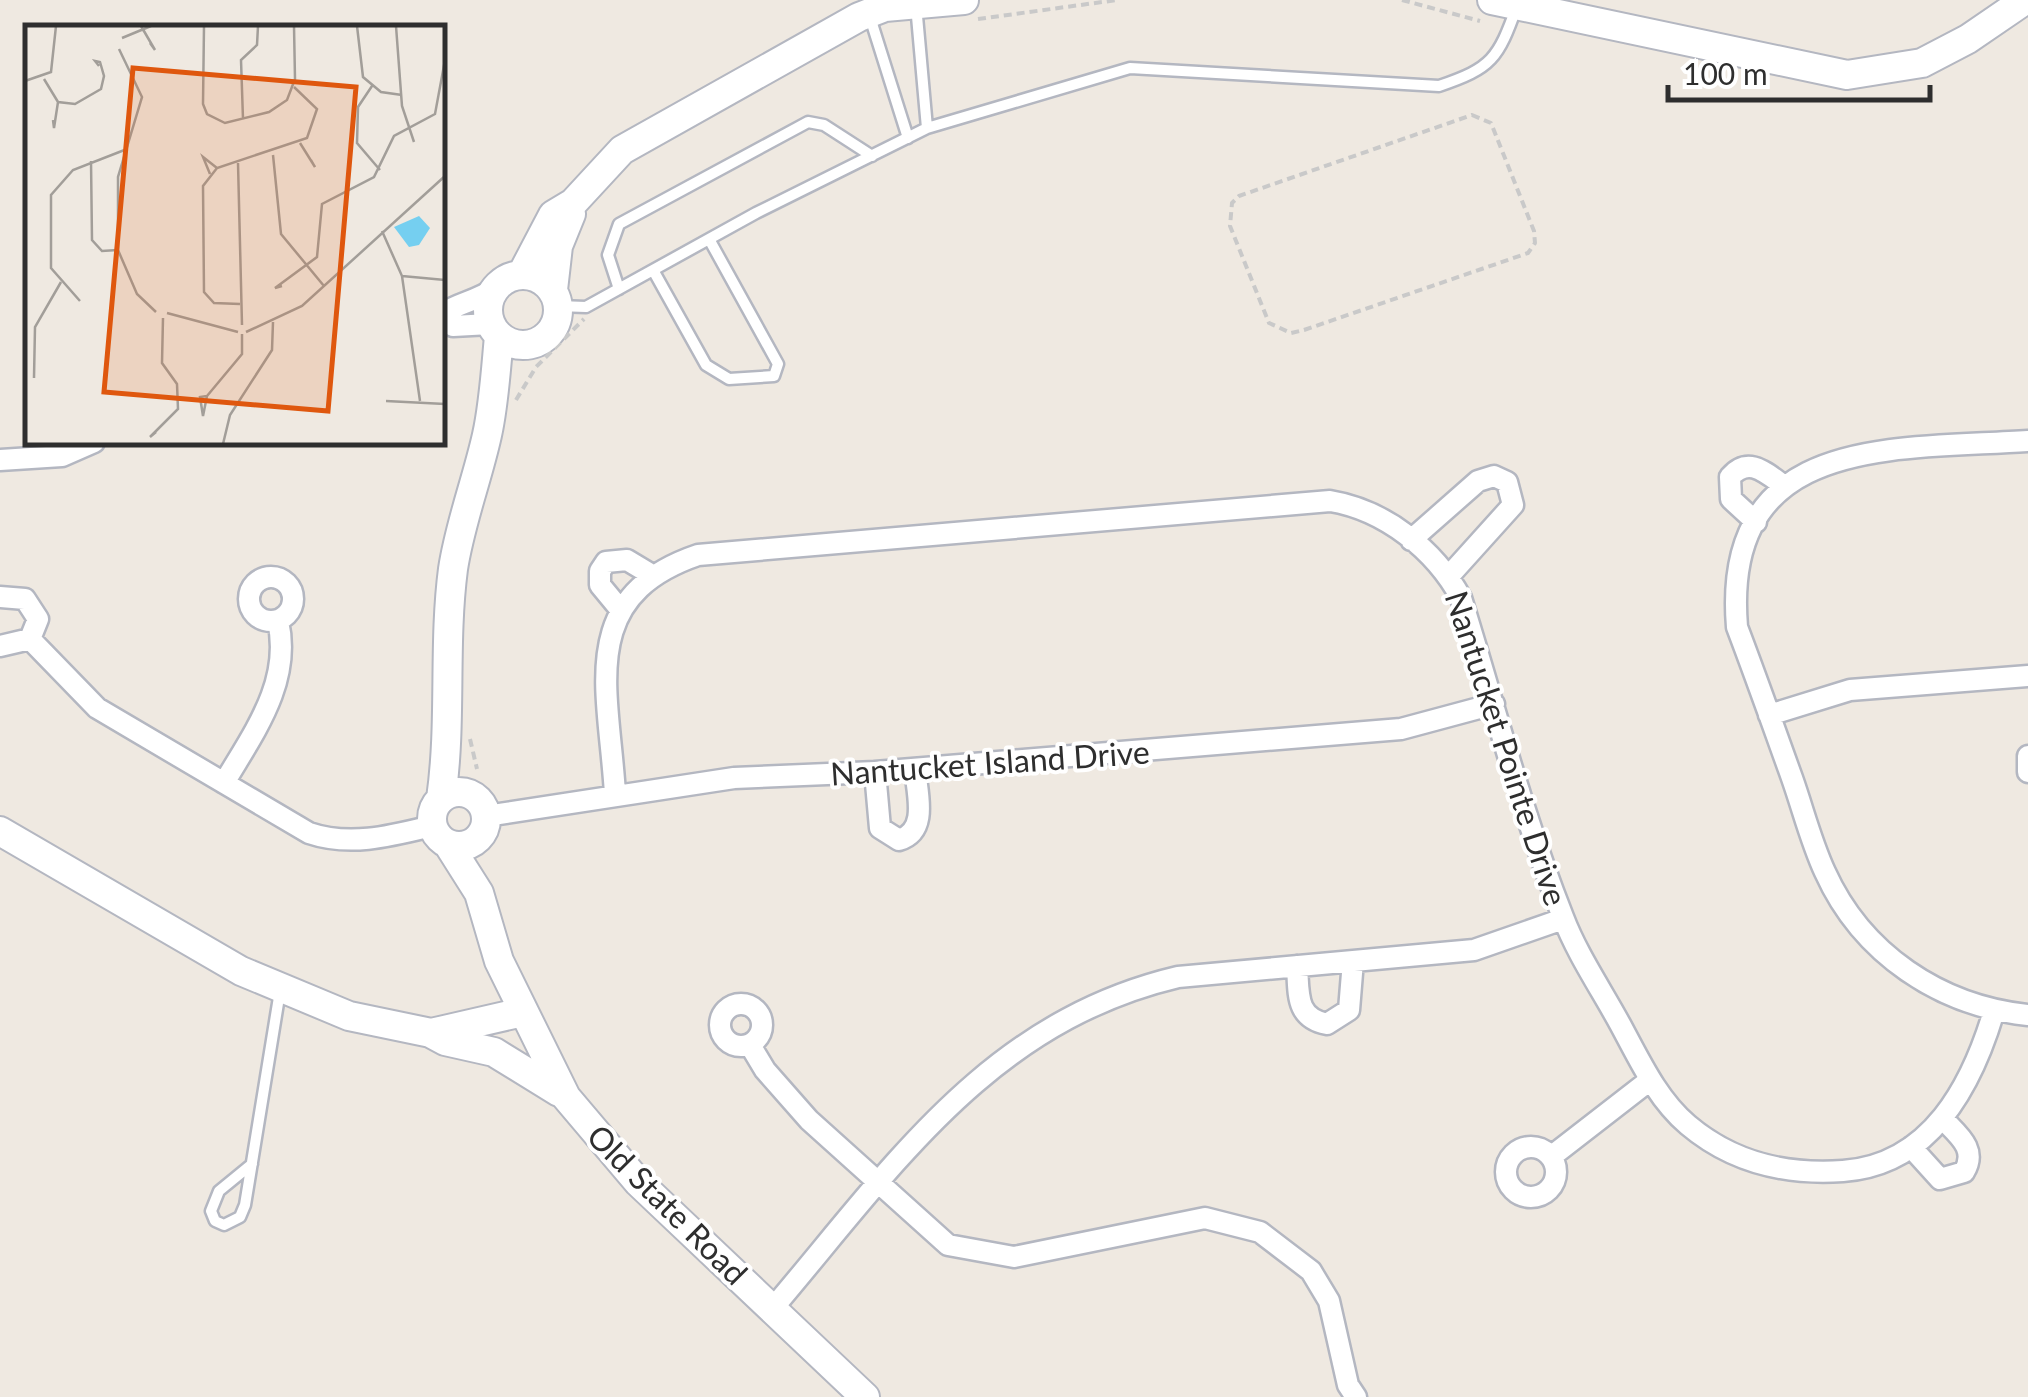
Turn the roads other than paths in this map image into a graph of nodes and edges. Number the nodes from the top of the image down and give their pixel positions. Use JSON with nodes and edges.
{"nodes":[{"id":1,"x":2025,"y":0,"type":"edge"},
{"id":2,"x":916,"y":4,"type":"junction"},
{"id":3,"x":1505,"y":5,"type":"edge"},
{"id":4,"x":879,"y":7,"type":"edge"},
{"id":5,"x":969,"y":10,"type":"edge"},
{"id":6,"x":927,"y":128,"type":"junction"},
{"id":7,"x":908,"y":138,"type":"junction"},
{"id":8,"x":872,"y":156,"type":"junction"},
{"id":9,"x":573,"y":202,"type":"junction"},
{"id":10,"x":710,"y":239,"type":"junction"},
{"id":11,"x":652,"y":270,"type":"junction"},
{"id":12,"x":522,"y":274,"type":"junction"},
{"id":13,"x":494,"y":289,"type":"junction"},
{"id":14,"x":619,"y":289,"type":"junction"},
{"id":15,"x":563,"y":301,"type":"junction"},
{"id":16,"x":445,"y":315,"type":"edge"},
{"id":17,"x":445,"y":319,"type":"edge"},
{"id":18,"x":504,"y":335,"type":"junction"},
{"id":19,"x":2028,"y":441,"type":"edge"},
{"id":20,"x":87,"y":445,"type":"edge"},
{"id":21,"x":0,"y":460,"type":"edge"},
{"id":22,"x":1782,"y":485,"type":"junction"},
{"id":23,"x":1756,"y":522,"type":"junction"},
{"id":24,"x":1412,"y":540,"type":"junction"},
{"id":25,"x":652,"y":575,"type":"junction"},
{"id":26,"x":1449,"y":576,"type":"junction"},
{"id":27,"x":0,"y":597,"type":"edge"},
{"id":28,"x":619,"y":608,"type":"junction"},
{"id":29,"x":278,"y":621,"type":"dead end"},
{"id":30,"x":30,"y":639,"type":"junction"},
{"id":31,"x":0,"y":646,"type":"edge"},
{"id":32,"x":2028,"y":676,"type":"edge"},
{"id":33,"x":1494,"y":704,"type":"junction"},
{"id":34,"x":1769,"y":715,"type":"junction"},
{"id":35,"x":459,"y":732,"type":"junction"},
{"id":36,"x":2028,"y":756,"type":"edge"},
{"id":37,"x":915,"y":769,"type":"junction"},
{"id":38,"x":875,"y":772,"type":"junction"},
{"id":39,"x":2028,"y":772,"type":"edge"},
{"id":40,"x":224,"y":783,"type":"junction"},
{"id":41,"x":615,"y":794,"type":"junction"},
{"id":42,"x":441,"y":799,"type":"junction"},
{"id":43,"x":478,"y":805,"type":"junction"},
{"id":44,"x":0,"y":830,"type":"edge"},
{"id":45,"x":440,"y":835,"type":"junction"},
{"id":46,"x":478,"y":893,"type":"junction"},
{"id":47,"x":1563,"y":919,"type":"junction"},
{"id":48,"x":1353,"y":961,"type":"junction"},
{"id":49,"x":1297,"y":966,"type":"junction"},
{"id":50,"x":280,"y":990,"type":"junction"},
{"id":51,"x":1994,"y":1011,"type":"junction"},
{"id":52,"x":522,"y":1012,"type":"junction"},
{"id":53,"x":2028,"y":1014,"type":"edge"},
{"id":54,"x":431,"y":1033,"type":"junction"},
{"id":55,"x":750,"y":1046,"type":"dead end"},
{"id":56,"x":1650,"y":1080,"type":"junction"},
{"id":57,"x":566,"y":1098,"type":"junction"},
{"id":58,"x":1943,"y":1119,"type":"junction"},
{"id":59,"x":1911,"y":1147,"type":"junction"},
{"id":60,"x":1552,"y":1156,"type":"dead end"},
{"id":61,"x":252,"y":1164,"type":"junction"},
{"id":62,"x":878,"y":1185,"type":"junction"},
{"id":63,"x":773,"y":1308,"type":"junction"},
{"id":64,"x":866,"y":1397,"type":"edge"},
{"id":65,"x":1356,"y":1397,"type":"edge"}],
"edges":[{"from":1,"to":3,"type":"street"},
{"from":2,"to":4,"type":"street"},
{"from":2,"to":5,"type":"street"},
{"from":2,"to":6,"type":"lane"},
{"from":3,"to":6,"type":"lane"},
{"from":4,"to":7,"type":"lane"},
{"from":4,"to":9,"type":"street"},
{"from":6,"to":7,"type":"lane"},
{"from":7,"to":8,"type":"lane"},
{"from":8,"to":10,"type":"lane"},
{"from":8,"to":14,"type":"lane"},
{"from":9,"to":12,"type":"street"},
{"from":9,"to":15,"type":"street"},
{"from":10,"to":11,"type":"lane"},
{"from":10,"to":11,"type":"lane"},
{"from":11,"to":14,"type":"lane"},
{"from":12,"to":13,"type":"street"},
{"from":12,"to":15,"type":"street"},
{"from":13,"to":16,"type":"street"},
{"from":13,"to":18,"type":"street"},
{"from":14,"to":15,"type":"lane"},
{"from":15,"to":18,"type":"street"},
{"from":17,"to":18,"type":"street"},
{"from":18,"to":35,"type":"street"},
{"from":19,"to":22,"type":"street"},
{"from":20,"to":21,"type":"street"},
{"from":22,"to":23,"type":"street"},
{"from":22,"to":23,"type":"street"},
{"from":23,"to":34,"type":"street"},
{"from":24,"to":25,"type":"street","name":"Nantucket Pointe Drive"},
{"from":24,"to":26,"type":"street","name":"Nantucket Pointe Drive"},
{"from":24,"to":26,"type":"street"},
{"from":25,"to":28,"type":"street","name":"Nantucket Pointe Drive"},
{"from":25,"to":28,"type":"street"},
{"from":26,"to":33,"type":"street","name":"Nantucket Pointe Drive"},
{"from":27,"to":30,"type":"street"},
{"from":28,"to":41,"type":"street"},
{"from":29,"to":40,"type":"street"},
{"from":30,"to":31,"type":"street"},
{"from":30,"to":40,"type":"street"},
{"from":32,"to":34,"type":"street"},
{"from":33,"to":37,"type":"street","name":"Nantucket Island Drive"},
{"from":33,"to":47,"type":"street","name":"Nantucket Pointe Drive"},
{"from":34,"to":51,"type":"street"},
{"from":35,"to":42,"type":"street"},
{"from":35,"to":43,"type":"street"},
{"from":36,"to":39,"type":"street"},
{"from":37,"to":38,"type":"street","name":"Nantucket Island Drive"},
{"from":37,"to":38,"type":"street"},
{"from":38,"to":41,"type":"street","name":"Nantucket Island Drive"},
{"from":40,"to":45,"type":"street"},
{"from":41,"to":43,"type":"street","name":"Nantucket Island Drive"},
{"from":42,"to":43,"type":"street"},
{"from":42,"to":45,"type":"street"},
{"from":43,"to":45,"type":"street"},
{"from":43,"to":46,"type":"street"},
{"from":44,"to":50,"type":"street"},
{"from":45,"to":46,"type":"street"},
{"from":46,"to":52,"type":"street","name":"Old State Road"},
{"from":47,"to":48,"type":"street"},
{"from":47,"to":56,"type":"street","name":"Nantucket Pointe Drive"},
{"from":48,"to":49,"type":"street"},
{"from":48,"to":49,"type":"street"},
{"from":49,"to":62,"type":"street"},
{"from":50,"to":54,"type":"street"},
{"from":50,"to":61,"type":"lane"},
{"from":51,"to":53,"type":"street"},
{"from":51,"to":58,"type":"street","name":"Nantucket Pointe Drive"},
{"from":52,"to":54,"type":"street"},
{"from":52,"to":57,"type":"street","name":"Old State Road"},
{"from":54,"to":57,"type":"street"},
{"from":55,"to":62,"type":"street"},
{"from":56,"to":59,"type":"street","name":"Nantucket Pointe Drive"},
{"from":56,"to":60,"type":"street"},
{"from":57,"to":63,"type":"street","name":"Old State Road"},
{"from":58,"to":59,"type":"street","name":"Nantucket Pointe Drive"},
{"from":58,"to":59,"type":"street"},
{"from":61,"to":61,"type":"lane"},
{"from":62,"to":63,"type":"street"},
{"from":62,"to":65,"type":"street"},
{"from":63,"to":64,"type":"street","name":"Old State Road"}]}
